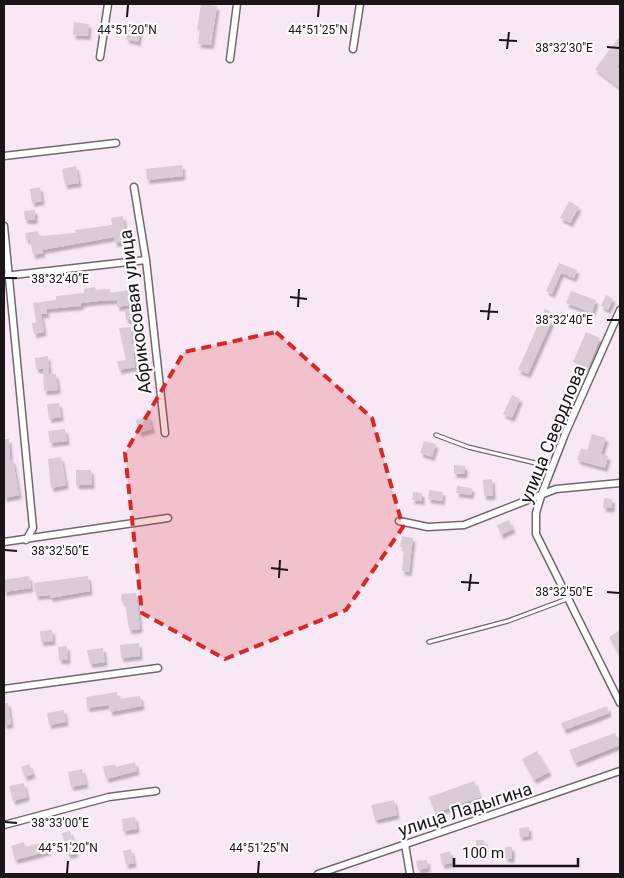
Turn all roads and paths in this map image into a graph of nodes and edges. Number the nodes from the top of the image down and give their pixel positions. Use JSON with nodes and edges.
{"nodes":[{"id":1,"x":108,"y":4,"type":"edge"},
{"id":2,"x":238,"y":4,"type":"edge"},
{"id":3,"x":360,"y":4,"type":"edge"},
{"id":4,"x":354,"y":49,"type":"dead end"},
{"id":5,"x":100,"y":58,"type":"dead end"},
{"id":6,"x":230,"y":59,"type":"dead end"},
{"id":7,"x":116,"y":143,"type":"dead end"},
{"id":8,"x":4,"y":156,"type":"edge"},
{"id":9,"x":134,"y":187,"type":"dead end"},
{"id":10,"x":4,"y":226,"type":"edge"},
{"id":11,"x":146,"y":260,"type":"junction"},
{"id":12,"x":7,"y":276,"type":"edge"},
{"id":13,"x":620,"y":310,"type":"edge"},
{"id":14,"x":165,"y":433,"type":"dead end"},
{"id":15,"x":436,"y":435,"type":"dead end"},
{"id":16,"x":552,"y":467,"type":"junction"},
{"id":17,"x":620,"y":484,"type":"edge"},
{"id":18,"x":542,"y":493,"type":"junction"},
{"id":19,"x":168,"y":518,"type":"dead end"},
{"id":20,"x":399,"y":521,"type":"dead end"},
{"id":21,"x":26,"y":540,"type":"junction"},
{"id":22,"x":4,"y":542,"type":"edge"},
{"id":23,"x":567,"y":599,"type":"junction"},
{"id":24,"x":428,"y":642,"type":"dead end"},
{"id":25,"x":158,"y":668,"type":"dead end"},
{"id":26,"x":4,"y":689,"type":"edge"},
{"id":27,"x":620,"y":703,"type":"edge"},
{"id":28,"x":620,"y":771,"type":"edge"},
{"id":29,"x":156,"y":791,"type":"dead end"},
{"id":30,"x":4,"y":825,"type":"edge"},
{"id":31,"x":405,"y":844,"type":"junction"},
{"id":32,"x":318,"y":874,"type":"edge"},
{"id":33,"x":410,"y":874,"type":"edge"}],
"edges":[{"from":1,"to":5,"type":"street"},
{"from":2,"to":6,"type":"street"},
{"from":3,"to":4,"type":"street"},
{"from":7,"to":8,"type":"street"},
{"from":9,"to":11,"type":"street","name":"Абрикосовая улица"},
{"from":10,"to":12,"type":"street"},
{"from":11,"to":12,"type":"street"},
{"from":11,"to":14,"type":"street","name":"Абрикосовая улица"},
{"from":12,"to":21,"type":"street"},
{"from":13,"to":16,"type":"street","name":"улица Свердлова"},
{"from":15,"to":16,"type":"lane"},
{"from":16,"to":18,"type":"street","name":"улица Свердлова"},
{"from":17,"to":18,"type":"street"},
{"from":18,"to":20,"type":"street"},
{"from":18,"to":23,"type":"street","name":"улица Свердлова"},
{"from":19,"to":21,"type":"street"},
{"from":21,"to":22,"type":"street"},
{"from":23,"to":24,"type":"lane"},
{"from":23,"to":27,"type":"street","name":"улица Свердлова"},
{"from":25,"to":26,"type":"street"},
{"from":28,"to":31,"type":"street","name":"улица Ладыгина"},
{"from":29,"to":30,"type":"street"},
{"from":31,"to":32,"type":"street","name":"улица Ладыгина"},
{"from":31,"to":33,"type":"street"}]}
